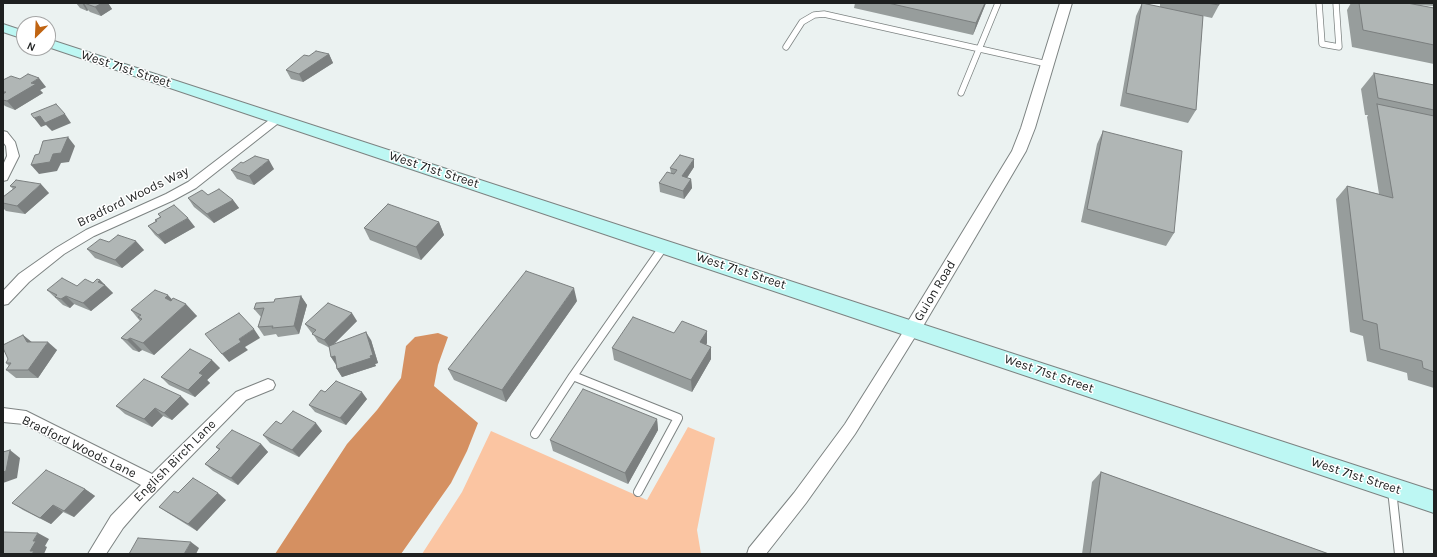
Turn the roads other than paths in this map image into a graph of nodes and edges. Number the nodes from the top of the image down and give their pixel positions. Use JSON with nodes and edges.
{"nodes":[{"id":1,"x":998,"y":3,"type":"edge"},
{"id":2,"x":1066,"y":3,"type":"edge"},
{"id":3,"x":1319,"y":3,"type":"edge"},
{"id":4,"x":1336,"y":3,"type":"edge"},
{"id":5,"x":3,"y":28,"type":"edge"},
{"id":6,"x":16,"y":32,"type":"edge"},
{"id":7,"x":56,"y":46,"type":"edge"},
{"id":8,"x":786,"y":47,"type":"dead end"},
{"id":9,"x":979,"y":48,"type":"junction"},
{"id":10,"x":1047,"y":64,"type":"junction"},
{"id":11,"x":961,"y":94,"type":"dead end"},
{"id":12,"x":277,"y":119,"type":"junction"},
{"id":13,"x":3,"y":135,"type":"edge"},
{"id":14,"x":3,"y":177,"type":"edge"},
{"id":15,"x":665,"y":246,"type":"junction"},
{"id":16,"x":3,"y":300,"type":"edge"},
{"id":17,"x":913,"y":328,"type":"junction"},
{"id":18,"x":573,"y":376,"type":"junction"},
{"id":19,"x":268,"y":385,"type":"dead end"},
{"id":20,"x":3,"y":414,"type":"edge"},
{"id":21,"x":535,"y":434,"type":"dead end"},
{"id":22,"x":152,"y":483,"type":"junction"},
{"id":23,"x":1391,"y":488,"type":"junction"},
{"id":24,"x":638,"y":492,"type":"dead end"},
{"id":25,"x":1434,"y":502,"type":"edge"},
{"id":26,"x":96,"y":554,"type":"edge"},
{"id":27,"x":755,"y":554,"type":"edge"},
{"id":28,"x":1399,"y":554,"type":"edge"}],
"edges":[{"from":1,"to":9,"type":"lane"},
{"from":2,"to":10,"type":"street","name":"Guion Road"},
{"from":3,"to":4,"type":"lane"},
{"from":5,"to":6,"type":"main road"},
{"from":7,"to":12,"type":"main road","name":"West 71st Street"},
{"from":8,"to":9,"type":"lane"},
{"from":9,"to":10,"type":"lane"},
{"from":9,"to":11,"type":"lane"},
{"from":10,"to":17,"type":"street","name":"Guion Road"},
{"from":12,"to":15,"type":"main road","name":"West 71st Street"},
{"from":12,"to":16,"type":"street","name":"Bradford Woods Way"},
{"from":13,"to":14,"type":"street"},
{"from":15,"to":17,"type":"main road","name":"West 71st Street"},
{"from":15,"to":18,"type":"lane"},
{"from":17,"to":23,"type":"main road","name":"West 71st Street"},
{"from":17,"to":27,"type":"street","name":"Guion Road"},
{"from":18,"to":21,"type":"lane"},
{"from":18,"to":24,"type":"lane"},
{"from":19,"to":22,"type":"street","name":"English Birch Lane"},
{"from":20,"to":22,"type":"street","name":"Bradford Woods Lane"},
{"from":22,"to":26,"type":"street","name":"English Birch Lane"},
{"from":23,"to":25,"type":"main road","name":"West 71st Street"},
{"from":23,"to":28,"type":"lane"}]}
